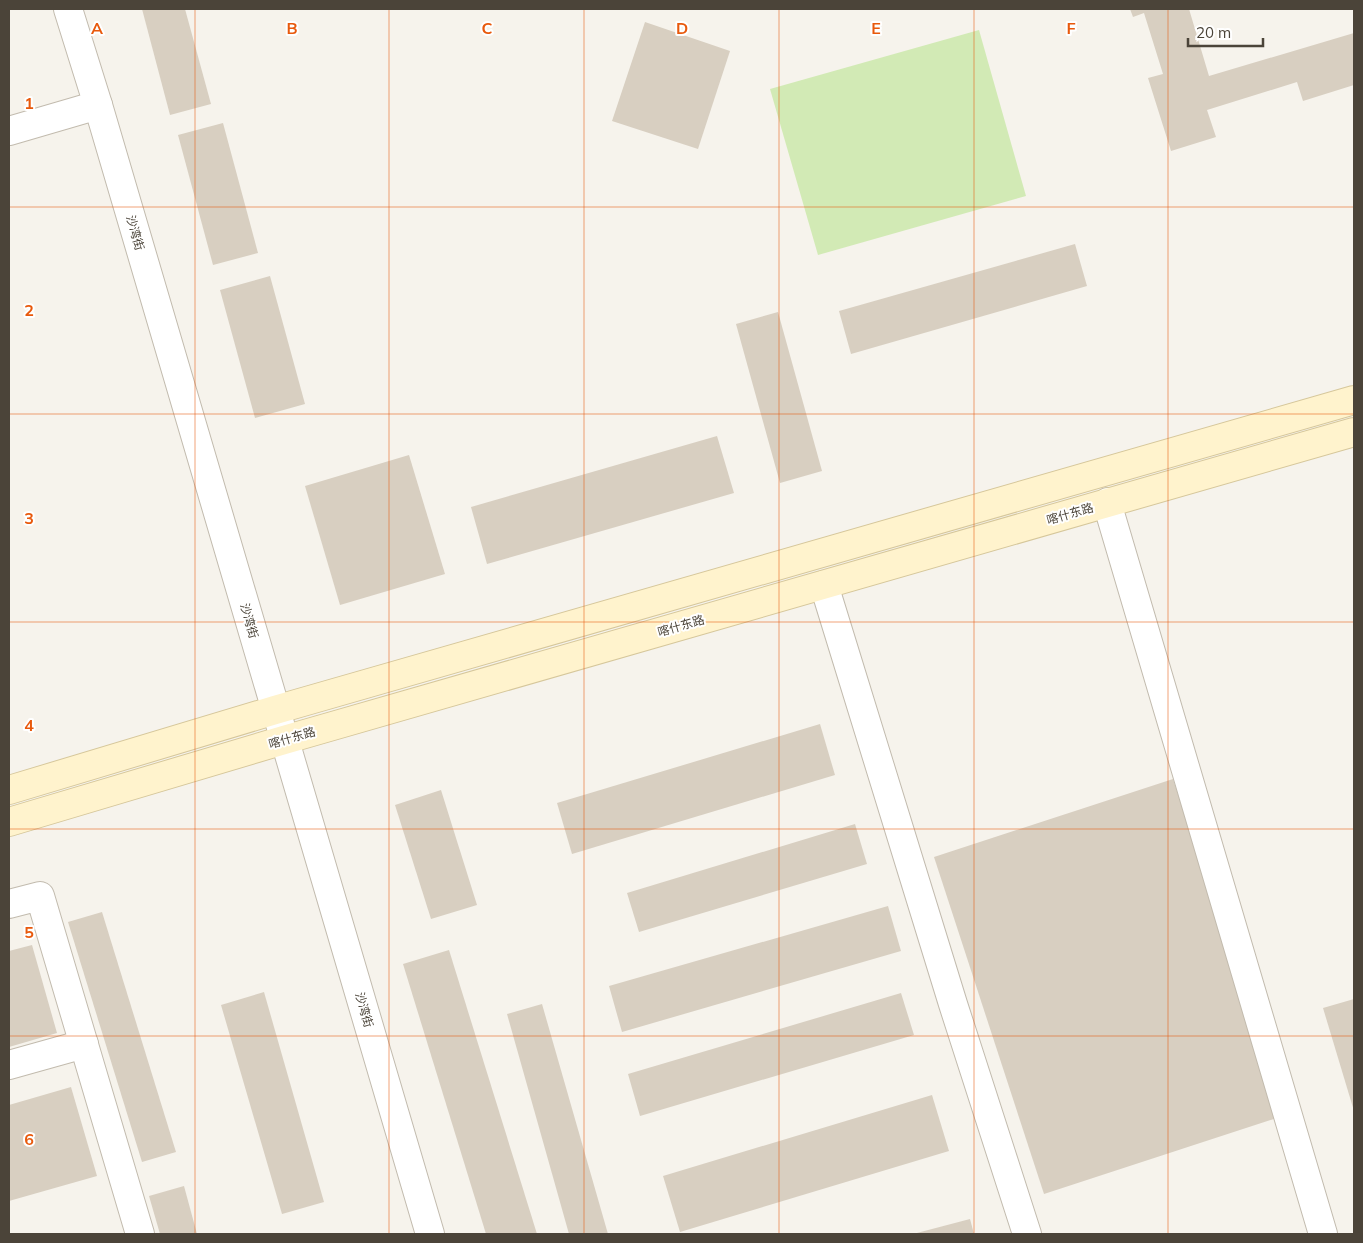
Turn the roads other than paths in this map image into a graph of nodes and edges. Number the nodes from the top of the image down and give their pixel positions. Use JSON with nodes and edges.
{"nodes":[{"id":1,"x":68,"y":9,"type":"edge"},
{"id":2,"x":98,"y":105,"type":"junction"},
{"id":3,"x":9,"y":131,"type":"edge"},
{"id":4,"x":1354,"y":400,"type":"edge"},
{"id":5,"x":1354,"y":432,"type":"edge"},
{"id":6,"x":1107,"y":503,"type":"junction"},
{"id":7,"x":824,"y":585,"type":"junction"},
{"id":8,"x":275,"y":710,"type":"junction"},
{"id":9,"x":284,"y":740,"type":"junction"},
{"id":10,"x":9,"y":790,"type":"edge"},
{"id":11,"x":9,"y":822,"type":"edge"},
{"id":12,"x":9,"y":904,"type":"edge"},
{"id":13,"x":84,"y":1044,"type":"junction"},
{"id":14,"x":9,"y":1065,"type":"edge"},
{"id":15,"x":140,"y":1234,"type":"edge"},
{"id":16,"x":430,"y":1234,"type":"edge"},
{"id":17,"x":1027,"y":1234,"type":"edge"},
{"id":18,"x":1322,"y":1234,"type":"edge"}],
"edges":[{"from":1,"to":2,"type":"street","name":"沙湾街"},
{"from":2,"to":3,"type":"street"},
{"from":2,"to":8,"type":"street","name":"沙湾街"},
{"from":4,"to":8,"type":"main road"},
{"from":5,"to":6,"type":"main road","name":"喀什东路"},
{"from":6,"to":7,"type":"main road","name":"喀什东路"},
{"from":6,"to":18,"type":"street"},
{"from":7,"to":9,"type":"main road","name":"喀什东路"},
{"from":7,"to":17,"type":"street"},
{"from":8,"to":9,"type":"street","name":"沙湾街"},
{"from":8,"to":10,"type":"main road"},
{"from":9,"to":11,"type":"main road","name":"喀什东路"},
{"from":9,"to":16,"type":"street","name":"沙湾街"},
{"from":12,"to":13,"type":"street"},
{"from":13,"to":14,"type":"street"},
{"from":13,"to":15,"type":"street"}]}
